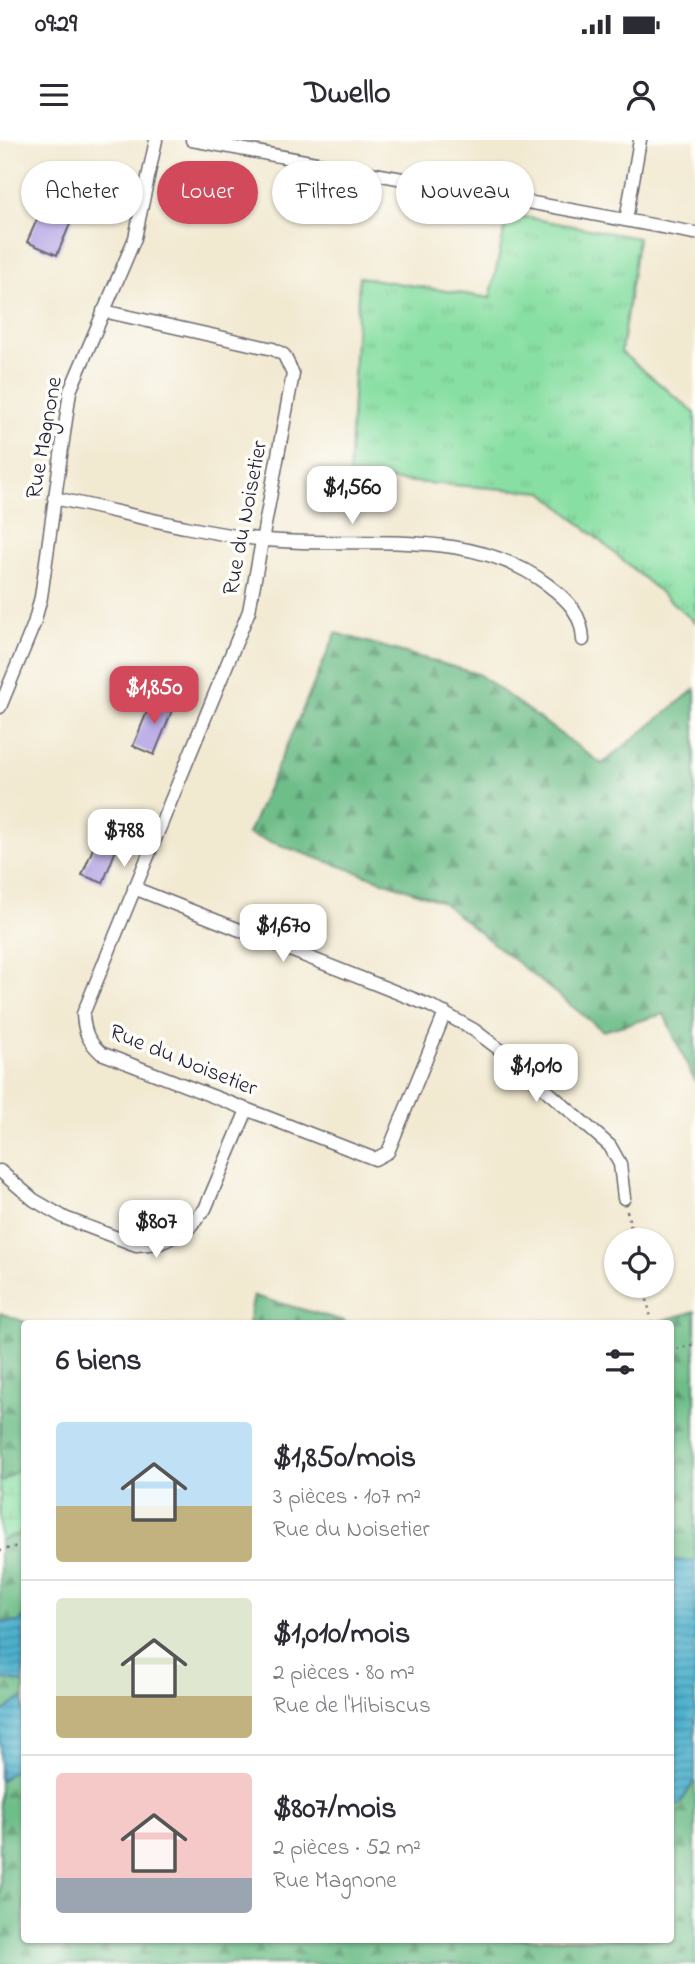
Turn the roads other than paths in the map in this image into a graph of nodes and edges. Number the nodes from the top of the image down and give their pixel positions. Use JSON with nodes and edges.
{"nodes":[{"id":1,"x":156,"y":140,"type":"edge"},
{"id":2,"x":192,"y":140,"type":"edge"},
{"id":3,"x":640,"y":140,"type":"edge"},
{"id":4,"x":626,"y":220,"type":"junction"},
{"id":5,"x":695,"y":233,"type":"edge"},
{"id":6,"x":103,"y":312,"type":"junction"},
{"id":7,"x":54,"y":498,"type":"junction"},
{"id":8,"x":264,"y":540,"type":"junction"},
{"id":9,"x":583,"y":640,"type":"dead end"},
{"id":10,"x":0,"y":707,"type":"edge"},
{"id":11,"x":134,"y":888,"type":"junction"},
{"id":12,"x":445,"y":1013,"type":"junction"},
{"id":13,"x":247,"y":1110,"type":"junction"},
{"id":14,"x":0,"y":1171,"type":"edge"},
{"id":15,"x":624,"y":1198,"type":"road end"}],
"edges":[{"from":1,"to":6,"type":"street","name":"Rue Magnone"},
{"from":2,"to":4,"type":"street"},
{"from":3,"to":4,"type":"street"},
{"from":4,"to":5,"type":"street"},
{"from":6,"to":7,"type":"street","name":"Rue Magnone"},
{"from":6,"to":8,"type":"street","name":"Rue du Noisetier"},
{"from":7,"to":8,"type":"street"},
{"from":7,"to":10,"type":"street","name":"Rue Magnone"},
{"from":8,"to":9,"type":"street"},
{"from":8,"to":11,"type":"street","name":"Rue du Noisetier"},
{"from":11,"to":12,"type":"street"},
{"from":11,"to":13,"type":"street","name":"Rue du Noisetier"},
{"from":12,"to":13,"type":"street","name":"Rue du Noisetier"},
{"from":12,"to":15,"type":"street"},
{"from":13,"to":14,"type":"street"}]}
